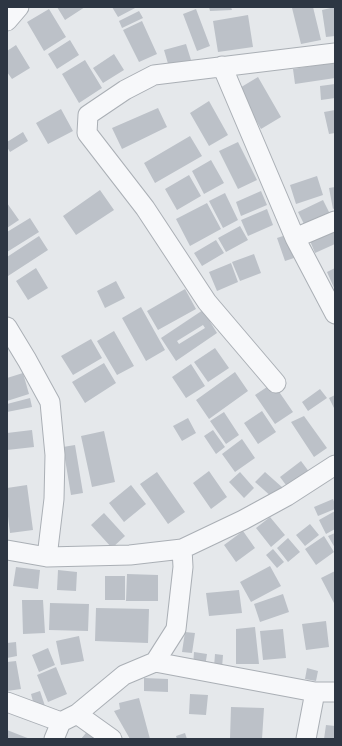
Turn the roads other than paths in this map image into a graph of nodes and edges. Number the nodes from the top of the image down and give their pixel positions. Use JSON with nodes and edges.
{"nodes":[{"id":1,"x":18,"y":7,"type":"edge"},
{"id":2,"x":7,"y":21,"type":"edge"},
{"id":3,"x":335,"y":53,"type":"edge"},
{"id":4,"x":222,"y":66,"type":"junction"},
{"id":5,"x":335,"y":221,"type":"edge"},
{"id":6,"x":295,"y":238,"type":"junction"},
{"id":7,"x":335,"y":314,"type":"edge"},
{"id":8,"x":7,"y":327,"type":"edge"},
{"id":9,"x":276,"y":383,"type":"dead end"},
{"id":10,"x":335,"y":466,"type":"edge"},
{"id":11,"x":182,"y":549,"type":"junction"},
{"id":12,"x":7,"y":550,"type":"edge"},
{"id":13,"x":46,"y":557,"type":"junction"},
{"id":14,"x":155,"y":662,"type":"junction"},
{"id":15,"x":315,"y":692,"type":"junction"},
{"id":16,"x":335,"y":692,"type":"edge"},
{"id":17,"x":7,"y":702,"type":"edge"},
{"id":18,"x":69,"y":718,"type":"junction"},
{"id":19,"x":54,"y":739,"type":"edge"},
{"id":20,"x":112,"y":739,"type":"edge"},
{"id":21,"x":306,"y":739,"type":"edge"}],
"edges":[{"from":1,"to":2,"type":"street"},
{"from":3,"to":4,"type":"street"},
{"from":4,"to":6,"type":"street"},
{"from":4,"to":9,"type":"street"},
{"from":5,"to":6,"type":"street"},
{"from":6,"to":7,"type":"street"},
{"from":8,"to":13,"type":"street"},
{"from":10,"to":11,"type":"street"},
{"from":11,"to":13,"type":"street"},
{"from":11,"to":14,"type":"street"},
{"from":12,"to":13,"type":"street"},
{"from":14,"to":15,"type":"street"},
{"from":14,"to":18,"type":"street"},
{"from":15,"to":16,"type":"street"},
{"from":15,"to":21,"type":"street"},
{"from":17,"to":18,"type":"street"},
{"from":18,"to":19,"type":"street"},
{"from":18,"to":20,"type":"street"}]}
